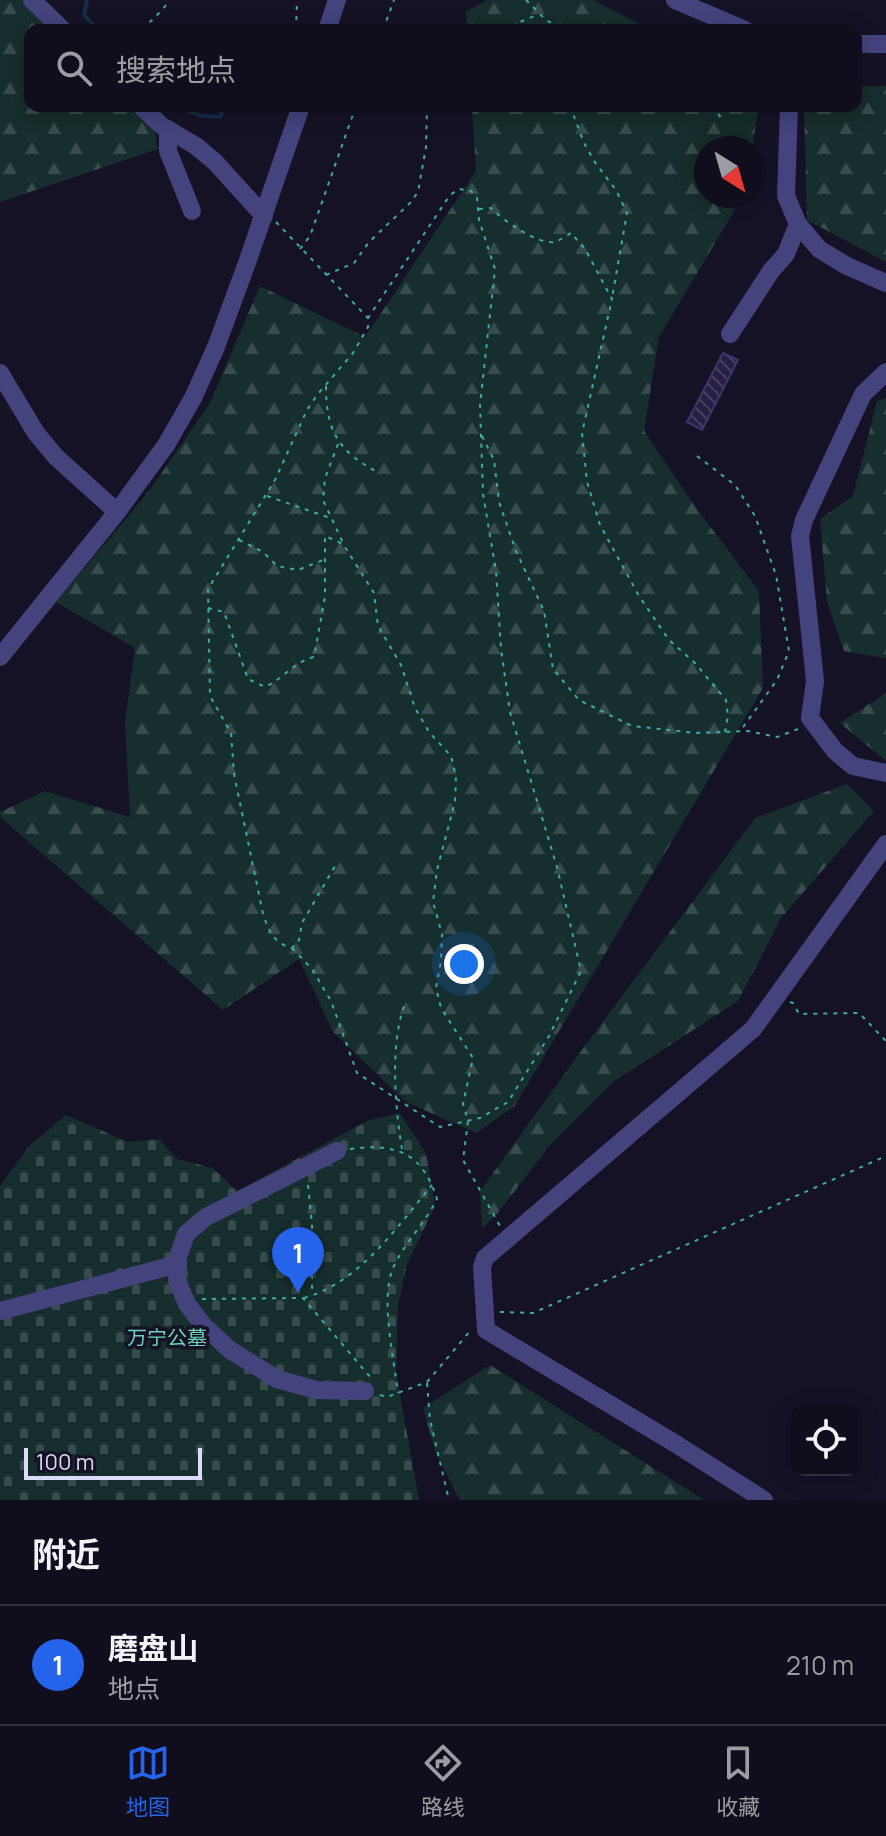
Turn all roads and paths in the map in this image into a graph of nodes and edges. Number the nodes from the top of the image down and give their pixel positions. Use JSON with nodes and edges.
{"nodes":[{"id":1,"x":32,"y":0,"type":"edge"},
{"id":2,"x":169,"y":0,"type":"edge"},
{"id":3,"x":297,"y":0,"type":"edge"},
{"id":4,"x":337,"y":0,"type":"edge"},
{"id":5,"x":394,"y":0,"type":"edge"},
{"id":6,"x":526,"y":0,"type":"edge"},
{"id":7,"x":675,"y":0,"type":"edge"},
{"id":8,"x":539,"y":14,"type":"junction"},
{"id":9,"x":57,"y":24,"type":"edge"},
{"id":10,"x":148,"y":24,"type":"edge"},
{"id":11,"x":296,"y":24,"type":"edge"},
{"id":12,"x":329,"y":24,"type":"edge"},
{"id":13,"x":385,"y":24,"type":"edge"},
{"id":14,"x":519,"y":24,"type":"edge"},
{"id":15,"x":555,"y":24,"type":"edge"},
{"id":16,"x":731,"y":24,"type":"edge"},
{"id":17,"x":862,"y":44,"type":"edge"},
{"id":18,"x":886,"y":44,"type":"edge"},
{"id":19,"x":148,"y":112,"type":"edge"},
{"id":20,"x":299,"y":112,"type":"edge"},
{"id":21,"x":354,"y":112,"type":"edge"},
{"id":22,"x":427,"y":112,"type":"edge"},
{"id":23,"x":572,"y":112,"type":"edge"},
{"id":24,"x":717,"y":112,"type":"edge"},
{"id":25,"x":789,"y":112,"type":"edge"},
{"id":26,"x":722,"y":119,"type":"dead end"},
{"id":27,"x":168,"y":129,"type":"junction"},
{"id":28,"x":478,"y":209,"type":"junction"},
{"id":29,"x":192,"y":211,"type":"dead end"},
{"id":30,"x":264,"y":216,"type":"junction"},
{"id":31,"x":798,"y":224,"type":"junction"},
{"id":32,"x":300,"y":250,"type":"junction"},
{"id":33,"x":325,"y":276,"type":"junction"},
{"id":34,"x":886,"y":283,"type":"edge"},
{"id":35,"x":612,"y":299,"type":"junction"},
{"id":36,"x":368,"y":318,"type":"junction"},
{"id":37,"x":730,"y":334,"type":"dead end"},
{"id":38,"x":886,"y":372,"type":"edge"},
{"id":39,"x":0,"y":373,"type":"edge"},
{"id":40,"x":326,"y":385,"type":"junction"},
{"id":41,"x":482,"y":435,"type":"junction"},
{"id":42,"x":338,"y":442,"type":"junction"},
{"id":43,"x":697,"y":456,"type":"dead end"},
{"id":44,"x":379,"y":473,"type":"dead end"},
{"id":45,"x":265,"y":495,"type":"junction"},
{"id":46,"x":117,"y":512,"type":"junction"},
{"id":47,"x":334,"y":519,"type":"junction"},
{"id":48,"x":237,"y":539,"type":"junction"},
{"id":49,"x":343,"y":544,"type":"junction"},
{"id":50,"x":324,"y":560,"type":"junction"},
{"id":51,"x":208,"y":608,"type":"junction"},
{"id":52,"x":0,"y":657,"type":"edge"},
{"id":53,"x":814,"y":722,"type":"junction"},
{"id":54,"x":741,"y":731,"type":"junction"},
{"id":55,"x":725,"y":732,"type":"junction"},
{"id":56,"x":886,"y":773,"type":"edge"},
{"id":57,"x":886,"y":844,"type":"edge"},
{"id":58,"x":335,"y":866,"type":"dead end"},
{"id":59,"x":292,"y":948,"type":"junction"},
{"id":60,"x":776,"y":997,"type":"junction"},
{"id":61,"x":404,"y":1006,"type":"dead end"},
{"id":62,"x":886,"y":1041,"type":"edge"},
{"id":63,"x":398,"y":1101,"type":"junction"},
{"id":64,"x":468,"y":1121,"type":"junction"},
{"id":65,"x":402,"y":1150,"type":"junction"},
{"id":66,"x":337,"y":1151,"type":"joint"},
{"id":67,"x":886,"y":1156,"type":"edge"},
{"id":68,"x":306,"y":1166,"type":"junction"},
{"id":69,"x":432,"y":1185,"type":"junction"},
{"id":70,"x":508,"y":1238,"type":"junction"},
{"id":71,"x":178,"y":1264,"type":"junction"},
{"id":72,"x":312,"y":1295,"type":"junction"},
{"id":73,"x":303,"y":1298,"type":"junction"},
{"id":74,"x":185,"y":1299,"type":"junction"},
{"id":75,"x":0,"y":1311,"type":"edge"},
{"id":76,"x":484,"y":1312,"type":"junction"},
{"id":77,"x":427,"y":1382,"type":"junction"},
{"id":78,"x":365,"y":1391,"type":"joint"},
{"id":79,"x":398,"y":1393,"type":"junction"},
{"id":80,"x":387,"y":1397,"type":"junction"},
{"id":81,"x":449,"y":1500,"type":"edge"},
{"id":82,"x":764,"y":1500,"type":"edge"}],
"edges":[{"from":1,"to":9,"type":"street"},
{"from":2,"to":10,"type":"path"},
{"from":3,"to":11,"type":"path"},
{"from":4,"to":12,"type":"street"},
{"from":5,"to":13,"type":"path"},
{"from":6,"to":8,"type":"path"},
{"from":7,"to":16,"type":"street"},
{"from":8,"to":14,"type":"path"},
{"from":8,"to":15,"type":"path"},
{"from":17,"to":18,"type":"street"},
{"from":19,"to":27,"type":"street"},
{"from":20,"to":30,"type":"street"},
{"from":21,"to":32,"type":"path"},
{"from":22,"to":33,"type":"path"},
{"from":23,"to":35,"type":"path"},
{"from":24,"to":26,"type":"path"},
{"from":25,"to":31,"type":"street"},
{"from":27,"to":29,"type":"street"},
{"from":27,"to":30,"type":"street"},
{"from":28,"to":35,"type":"path"},
{"from":28,"to":36,"type":"path"},
{"from":28,"to":41,"type":"path"},
{"from":30,"to":32,"type":"path"},
{"from":30,"to":46,"type":"street"},
{"from":31,"to":34,"type":"street"},
{"from":31,"to":37,"type":"street"},
{"from":32,"to":33,"type":"path"},
{"from":33,"to":36,"type":"path"},
{"from":35,"to":55,"type":"path"},
{"from":36,"to":40,"type":"path"},
{"from":38,"to":53,"type":"street"},
{"from":39,"to":46,"type":"street"},
{"from":40,"to":42,"type":"path"},
{"from":40,"to":45,"type":"path"},
{"from":41,"to":55,"type":"path"},
{"from":41,"to":64,"type":"path"},
{"from":42,"to":44,"type":"path"},
{"from":42,"to":47,"type":"path"},
{"from":43,"to":54,"type":"path"},
{"from":45,"to":47,"type":"path"},
{"from":45,"to":48,"type":"path"},
{"from":46,"to":52,"type":"street"},
{"from":47,"to":49,"type":"path"},
{"from":48,"to":50,"type":"path"},
{"from":48,"to":51,"type":"path"},
{"from":49,"to":50,"type":"path"},
{"from":49,"to":64,"type":"path"},
{"from":50,"to":51,"type":"path"},
{"from":51,"to":59,"type":"path"},
{"from":53,"to":54,"type":"path"},
{"from":53,"to":56,"type":"street"},
{"from":54,"to":55,"type":"path"},
{"from":57,"to":60,"type":"street"},
{"from":58,"to":59,"type":"path"},
{"from":59,"to":63,"type":"path"},
{"from":60,"to":62,"type":"path"},
{"from":60,"to":70,"type":"street"},
{"from":61,"to":63,"type":"path"},
{"from":63,"to":64,"type":"path"},
{"from":63,"to":65,"type":"path"},
{"from":64,"to":70,"type":"path"},
{"from":65,"to":66,"type":"path"},
{"from":65,"to":69,"type":"path"},
{"from":66,"to":68,"type":"street"},
{"from":67,"to":76,"type":"path"},
{"from":68,"to":71,"type":"street"},
{"from":68,"to":72,"type":"path"},
{"from":69,"to":72,"type":"path"},
{"from":69,"to":79,"type":"path"},
{"from":70,"to":76,"type":"street"},
{"from":71,"to":74,"type":"street"},
{"from":71,"to":75,"type":"street"},
{"from":72,"to":73,"type":"path"},
{"from":73,"to":74,"type":"path"},
{"from":73,"to":80,"type":"path"},
{"from":74,"to":78,"type":"street"},
{"from":76,"to":77,"type":"path"},
{"from":76,"to":82,"type":"street"},
{"from":77,"to":79,"type":"path"},
{"from":77,"to":81,"type":"path"},
{"from":78,"to":80,"type":"path"},
{"from":79,"to":80,"type":"path"}]}
